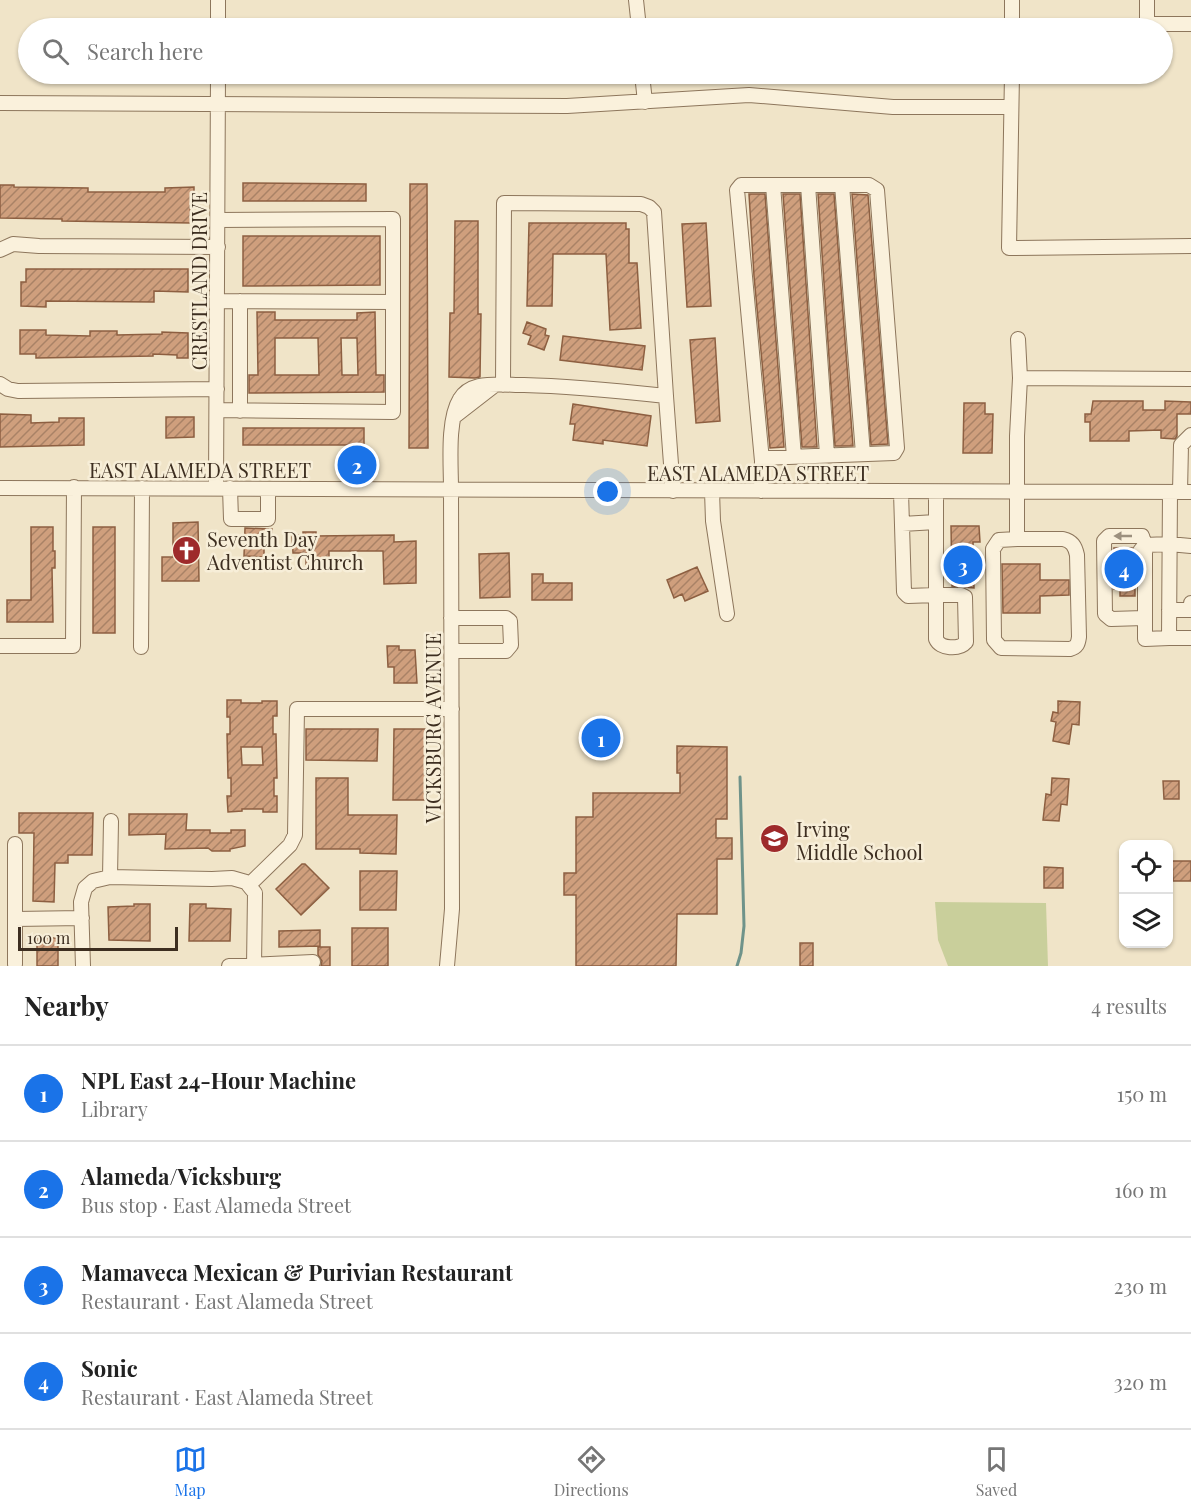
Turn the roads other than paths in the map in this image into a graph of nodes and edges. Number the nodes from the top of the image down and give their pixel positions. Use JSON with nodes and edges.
{"nodes":[{"id":1,"x":218,"y":0,"type":"edge"},
{"id":2,"x":636,"y":0,"type":"edge"},
{"id":3,"x":1012,"y":0,"type":"edge"},
{"id":4,"x":1147,"y":0,"type":"edge"},
{"id":5,"x":218,"y":18,"type":"edge"},
{"id":6,"x":638,"y":18,"type":"edge"},
{"id":7,"x":1012,"y":18,"type":"edge"},
{"id":8,"x":1147,"y":18,"type":"edge"},
{"id":9,"x":1173,"y":24,"type":"edge"},
{"id":10,"x":1191,"y":24,"type":"edge"},
{"id":11,"x":218,"y":84,"type":"edge"},
{"id":12,"x":643,"y":84,"type":"edge"},
{"id":13,"x":1012,"y":84,"type":"edge"},
{"id":14,"x":645,"y":102,"type":"junction"},
{"id":15,"x":0,"y":103,"type":"edge"},
{"id":16,"x":217,"y":104,"type":"junction"},
{"id":17,"x":1011,"y":106,"type":"junction"},
{"id":18,"x":773,"y":185,"type":"junction"},
{"id":19,"x":807,"y":185,"type":"junction"},
{"id":20,"x":842,"y":185,"type":"junction"},
{"id":21,"x":218,"y":220,"type":"junction"},
{"id":22,"x":1191,"y":246,"type":"edge"},
{"id":23,"x":218,"y":248,"type":"junction"},
{"id":24,"x":0,"y":250,"type":"edge"},
{"id":25,"x":218,"y":302,"type":"junction"},
{"id":26,"x":240,"y":302,"type":"junction"},
{"id":27,"x":393,"y":302,"type":"junction"},
{"id":28,"x":1018,"y":339,"type":"dead end"},
{"id":29,"x":1020,"y":378,"type":"junction"},
{"id":30,"x":1191,"y":379,"type":"edge"},
{"id":31,"x":499,"y":385,"type":"junction"},
{"id":32,"x":6,"y":387,"type":"edge"},
{"id":33,"x":217,"y":389,"type":"junction"},
{"id":34,"x":666,"y":396,"type":"junction"},
{"id":35,"x":217,"y":410,"type":"junction"},
{"id":36,"x":240,"y":411,"type":"junction"},
{"id":37,"x":1191,"y":435,"type":"edge"},
{"id":38,"x":863,"y":454,"type":"junction"},
{"id":39,"x":827,"y":455,"type":"junction"},
{"id":40,"x":794,"y":457,"type":"junction"},
{"id":41,"x":762,"y":458,"type":"junction"},
{"id":42,"x":0,"y":488,"type":"edge"},
{"id":43,"x":74,"y":488,"type":"junction"},
{"id":44,"x":142,"y":488,"type":"junction"},
{"id":45,"x":223,"y":488,"type":"junction"},
{"id":46,"x":268,"y":489,"type":"junction"},
{"id":47,"x":451,"y":489,"type":"junction"},
{"id":48,"x":673,"y":491,"type":"junction"},
{"id":49,"x":711,"y":491,"type":"junction"},
{"id":50,"x":761,"y":491,"type":"junction"},
{"id":51,"x":902,"y":492,"type":"junction"},
{"id":52,"x":936,"y":492,"type":"junction"},
{"id":53,"x":1017,"y":492,"type":"junction"},
{"id":54,"x":1180,"y":492,"type":"edge"},
{"id":55,"x":936,"y":522,"type":"junction"},
{"id":56,"x":902,"y":524,"type":"junction"},
{"id":57,"x":1017,"y":539,"type":"junction"},
{"id":58,"x":1169,"y":544,"type":"junction"},
{"id":59,"x":1145,"y":545,"type":"junction"},
{"id":60,"x":1191,"y":546,"type":"edge"},
{"id":61,"x":1191,"y":603,"type":"edge"},
{"id":62,"x":1169,"y":610,"type":"junction"},
{"id":63,"x":727,"y":614,"type":"dead end"},
{"id":64,"x":451,"y":618,"type":"junction"},
{"id":65,"x":1142,"y":618,"type":"junction"},
{"id":66,"x":1169,"y":638,"type":"junction"},
{"id":67,"x":1191,"y":638,"type":"edge"},
{"id":68,"x":0,"y":646,"type":"edge"},
{"id":69,"x":141,"y":648,"type":"dead end"},
{"id":70,"x":452,"y":651,"type":"junction"},
{"id":71,"x":452,"y":709,"type":"junction"},
{"id":72,"x":111,"y":821,"type":"dead end"},
{"id":73,"x":15,"y":844,"type":"dead end"},
{"id":74,"x":110,"y":878,"type":"junction"},
{"id":75,"x":250,"y":884,"type":"junction"},
{"id":76,"x":82,"y":918,"type":"junction"},
{"id":77,"x":15,"y":919,"type":"junction"},
{"id":78,"x":313,"y":962,"type":"dead end"},
{"id":79,"x":15,"y":964,"type":"dead end"},
{"id":80,"x":82,"y":966,"type":"edge"},
{"id":81,"x":229,"y":966,"type":"edge"},
{"id":82,"x":254,"y":966,"type":"edge"},
{"id":83,"x":447,"y":966,"type":"edge"}],
"edges":[{"from":1,"to":5,"type":"street"},
{"from":2,"to":6,"type":"street"},
{"from":3,"to":7,"type":"street"},
{"from":4,"to":8,"type":"street"},
{"from":9,"to":10,"type":"street"},
{"from":11,"to":16,"type":"street","name":"CRESTLAND DRIVE"},
{"from":12,"to":14,"type":"street"},
{"from":13,"to":17,"type":"street"},
{"from":14,"to":16,"type":"street"},
{"from":14,"to":17,"type":"street"},
{"from":15,"to":16,"type":"street"},
{"from":16,"to":21,"type":"street","name":"CRESTLAND DRIVE"},
{"from":17,"to":22,"type":"street"},
{"from":18,"to":19,"type":"street"},
{"from":18,"to":40,"type":"street"},
{"from":18,"to":41,"type":"street"},
{"from":19,"to":20,"type":"street"},
{"from":19,"to":39,"type":"street"},
{"from":20,"to":38,"type":"street"},
{"from":20,"to":38,"type":"street"},
{"from":21,"to":23,"type":"street","name":"CRESTLAND DRIVE"},
{"from":21,"to":27,"type":"street"},
{"from":23,"to":24,"type":"street"},
{"from":23,"to":25,"type":"street","name":"CRESTLAND DRIVE"},
{"from":25,"to":26,"type":"street"},
{"from":25,"to":33,"type":"street","name":"CRESTLAND DRIVE"},
{"from":26,"to":27,"type":"street"},
{"from":26,"to":36,"type":"street"},
{"from":27,"to":36,"type":"street"},
{"from":28,"to":29,"type":"street"},
{"from":29,"to":30,"type":"street"},
{"from":29,"to":53,"type":"street"},
{"from":31,"to":34,"type":"street"},
{"from":31,"to":34,"type":"street"},
{"from":31,"to":47,"type":"street","name":"VICKSBURG AVENUE"},
{"from":32,"to":33,"type":"street"},
{"from":33,"to":35,"type":"street","name":"CRESTLAND DRIVE"},
{"from":34,"to":48,"type":"street"},
{"from":35,"to":36,"type":"street"},
{"from":35,"to":45,"type":"street","name":"CRESTLAND DRIVE"},
{"from":37,"to":54,"type":"street"},
{"from":38,"to":39,"type":"street"},
{"from":39,"to":40,"type":"street"},
{"from":40,"to":41,"type":"street"},
{"from":41,"to":50,"type":"street"},
{"from":42,"to":43,"type":"street","name":"EAST ALAMEDA STREET"},
{"from":43,"to":44,"type":"street","name":"EAST ALAMEDA STREET"},
{"from":43,"to":68,"type":"street"},
{"from":44,"to":45,"type":"street","name":"EAST ALAMEDA STREET"},
{"from":44,"to":69,"type":"street"},
{"from":45,"to":46,"type":"street","name":"EAST ALAMEDA STREET"},
{"from":45,"to":46,"type":"street","name":"CRESTLAND DRIVE"},
{"from":46,"to":47,"type":"street","name":"EAST ALAMEDA STREET"},
{"from":47,"to":48,"type":"street","name":"EAST ALAMEDA STREET"},
{"from":47,"to":64,"type":"street","name":"VICKSBURG AVENUE"},
{"from":48,"to":49,"type":"street","name":"EAST ALAMEDA STREET"},
{"from":49,"to":50,"type":"street","name":"EAST ALAMEDA STREET"},
{"from":49,"to":63,"type":"street"},
{"from":50,"to":51,"type":"street","name":"EAST ALAMEDA STREET"},
{"from":51,"to":52,"type":"street","name":"EAST ALAMEDA STREET"},
{"from":51,"to":56,"type":"street"},
{"from":52,"to":53,"type":"street","name":"EAST ALAMEDA STREET"},
{"from":52,"to":55,"type":"street"},
{"from":53,"to":54,"type":"street","name":"EAST ALAMEDA STREET"},
{"from":53,"to":57,"type":"street"},
{"from":54,"to":58,"type":"street"},
{"from":55,"to":56,"type":"street"},
{"from":55,"to":56,"type":"street"},
{"from":57,"to":57,"type":"street"},
{"from":58,"to":59,"type":"street"},
{"from":58,"to":60,"type":"street"},
{"from":58,"to":62,"type":"street"},
{"from":59,"to":65,"type":"street"},
{"from":59,"to":65,"type":"street","one_way":true},
{"from":61,"to":62,"type":"street"},
{"from":62,"to":66,"type":"street"},
{"from":64,"to":70,"type":"street","name":"VICKSBURG AVENUE"},
{"from":64,"to":70,"type":"street"},
{"from":65,"to":66,"type":"street"},
{"from":66,"to":67,"type":"street"},
{"from":70,"to":71,"type":"street","name":"VICKSBURG AVENUE"},
{"from":71,"to":75,"type":"street"},
{"from":71,"to":83,"type":"street","name":"VICKSBURG AVENUE"},
{"from":72,"to":74,"type":"street"},
{"from":73,"to":77,"type":"street"},
{"from":74,"to":75,"type":"street"},
{"from":74,"to":76,"type":"street"},
{"from":75,"to":82,"type":"street"},
{"from":76,"to":77,"type":"street"},
{"from":76,"to":80,"type":"street"},
{"from":77,"to":79,"type":"street"},
{"from":78,"to":82,"type":"street"},
{"from":81,"to":82,"type":"street"}]}
